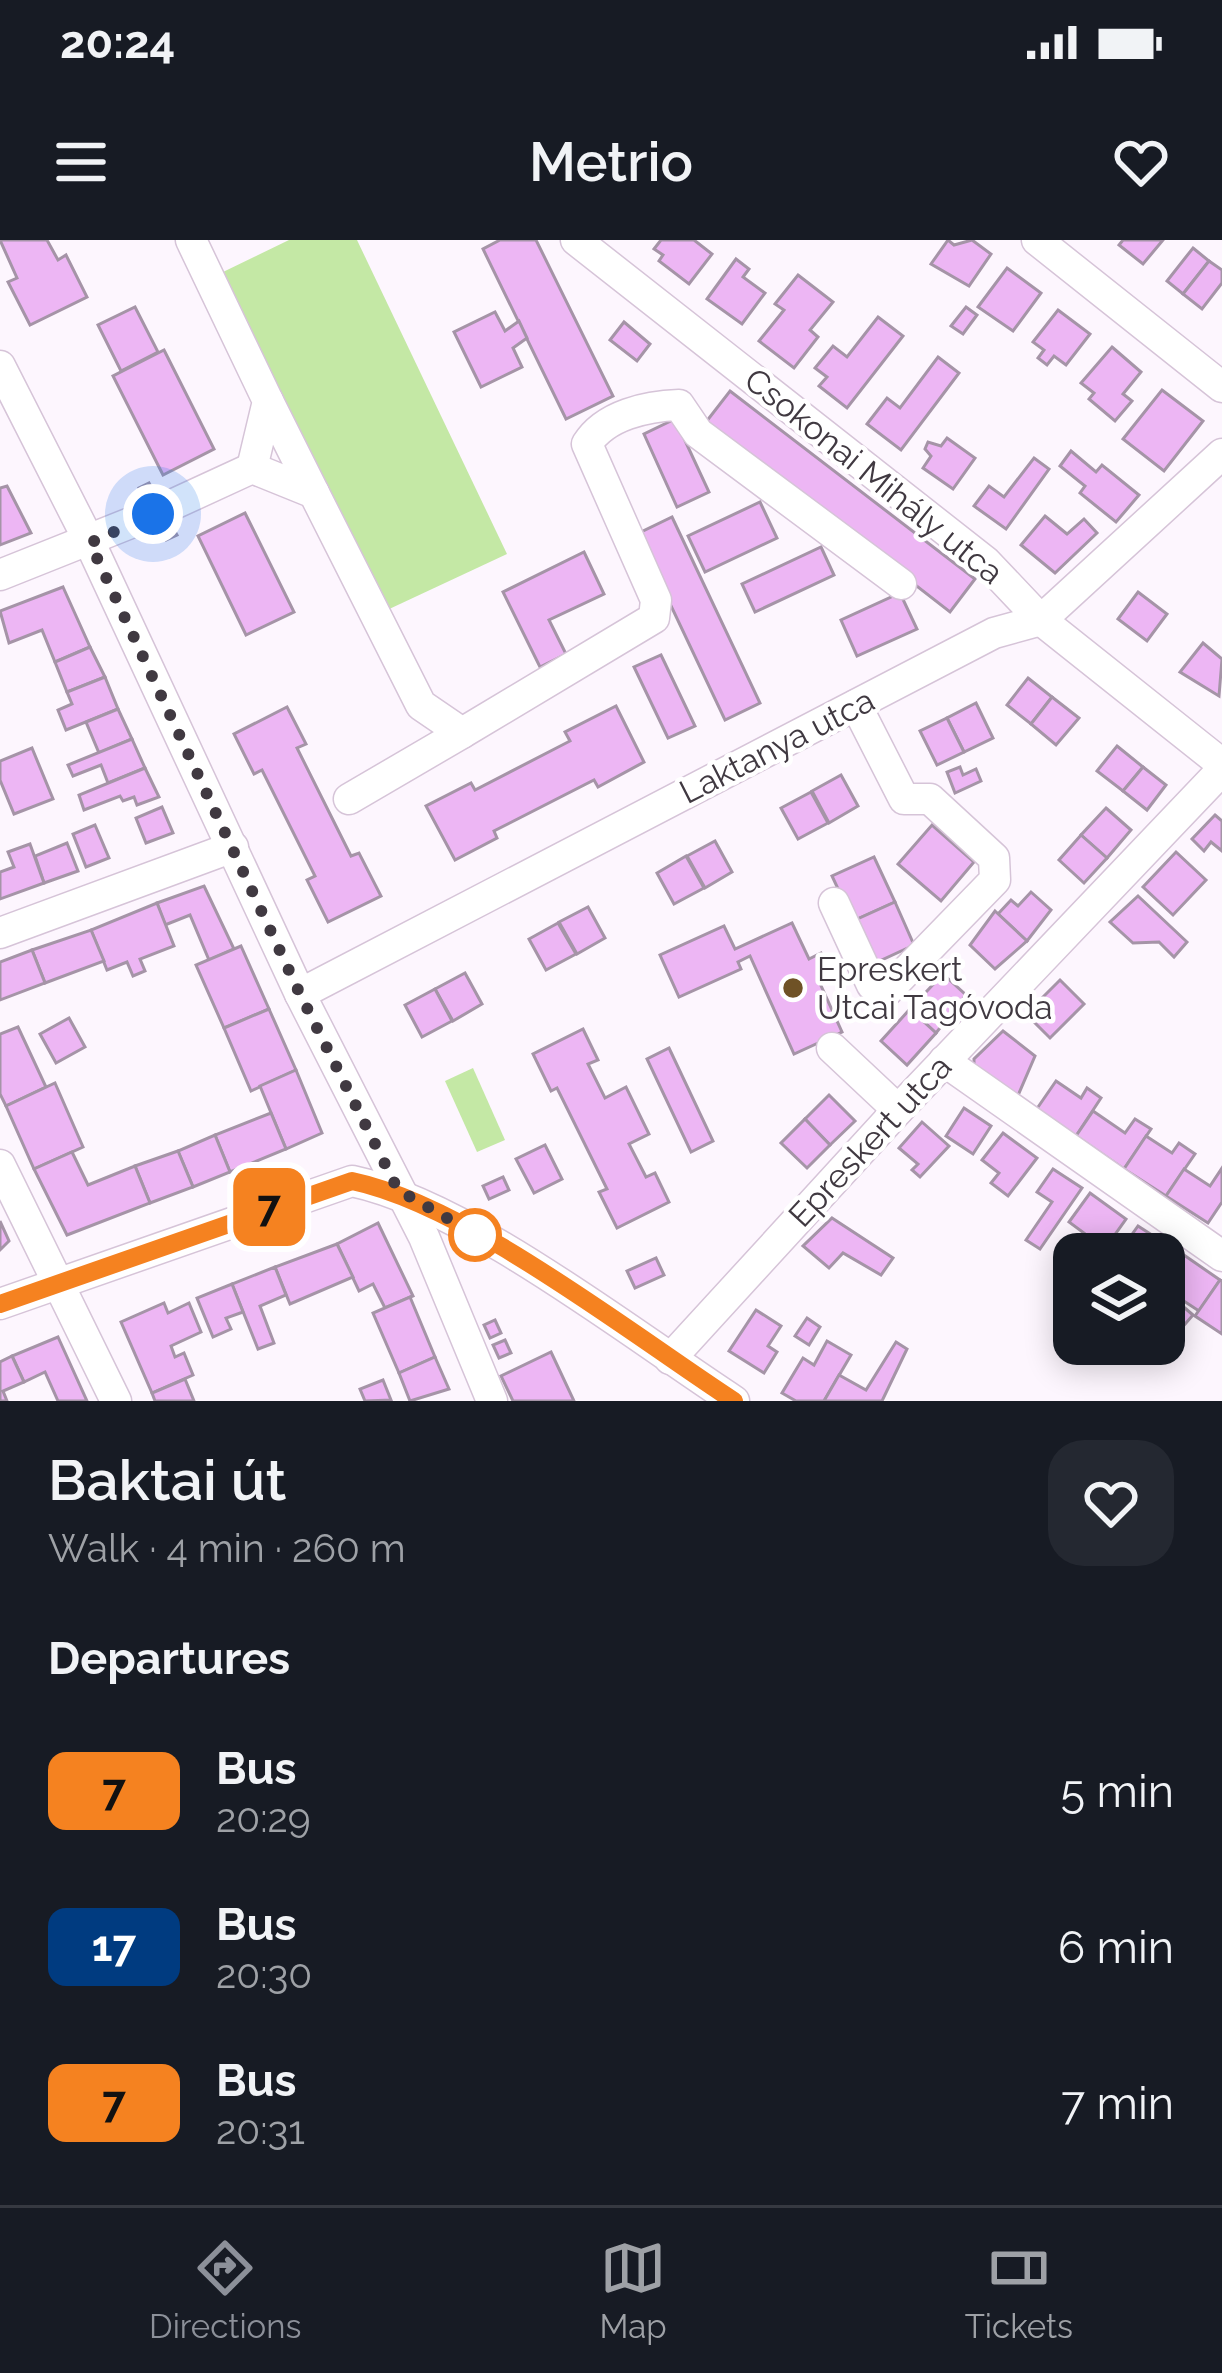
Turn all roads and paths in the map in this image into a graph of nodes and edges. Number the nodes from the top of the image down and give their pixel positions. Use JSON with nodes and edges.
{"nodes":[{"id":1,"x":190,"y":240,"type":"edge"},
{"id":2,"x":576,"y":240,"type":"edge"},
{"id":3,"x":1037,"y":240,"type":"edge"},
{"id":4,"x":0,"y":366,"type":"edge"},
{"id":5,"x":1222,"y":387,"type":"edge"},
{"id":6,"x":268,"y":400,"type":"junction"},
{"id":7,"x":1222,"y":454,"type":"edge"},
{"id":8,"x":252,"y":468,"type":"junction"},
{"id":9,"x":314,"y":493,"type":"junction"},
{"id":10,"x":90,"y":543,"type":"junction"},
{"id":11,"x":0,"y":575,"type":"edge"},
{"id":12,"x":901,"y":584,"type":"dead end"},
{"id":13,"x":1041,"y":620,"type":"junction"},
{"id":14,"x":421,"y":705,"type":"junction"},
{"id":15,"x":856,"y":705,"type":"junction"},
{"id":16,"x":462,"y":733,"type":"junction"},
{"id":17,"x":416,"y":760,"type":"junction"},
{"id":18,"x":1222,"y":767,"type":"edge"},
{"id":19,"x":349,"y":800,"type":"dead end"},
{"id":20,"x":233,"y":847,"type":"junction"},
{"id":21,"x":834,"y":903,"type":"dead end"},
{"id":22,"x":0,"y":933,"type":"edge"},
{"id":23,"x":300,"y":994,"type":"junction"},
{"id":24,"x":832,"y":1048,"type":"dead end"},
{"id":25,"x":944,"y":1061,"type":"junction"},
{"id":26,"x":898,"y":1110,"type":"junction"},
{"id":27,"x":0,"y":1165,"type":"edge"},
{"id":28,"x":398,"y":1190,"type":"junction"},
{"id":29,"x":1222,"y":1256,"type":"edge"},
{"id":30,"x":59,"y":1283,"type":"junction"},
{"id":31,"x":0,"y":1304,"type":"edge"},
{"id":32,"x":670,"y":1359,"type":"junction"},
{"id":33,"x":116,"y":1401,"type":"edge"},
{"id":34,"x":492,"y":1401,"type":"edge"},
{"id":35,"x":734,"y":1401,"type":"edge"}],
"edges":[{"from":1,"to":6,"type":"street"},
{"from":2,"to":13,"type":"street","name":"Csokonai Mihály utca"},
{"from":3,"to":5,"type":"street"},
{"from":4,"to":10,"type":"street"},
{"from":6,"to":8,"type":"street"},
{"from":6,"to":9,"type":"street"},
{"from":7,"to":13,"type":"street","name":"Laktanya utca"},
{"from":8,"to":9,"type":"street"},
{"from":8,"to":10,"type":"street"},
{"from":9,"to":14,"type":"street"},
{"from":10,"to":11,"type":"street"},
{"from":10,"to":20,"type":"street"},
{"from":12,"to":16,"type":"street"},
{"from":13,"to":15,"type":"street","name":"Laktanya utca"},
{"from":13,"to":18,"type":"street","name":"Csokonai Mihály utca"},
{"from":14,"to":16,"type":"street"},
{"from":14,"to":17,"type":"street"},
{"from":15,"to":21,"type":"street"},
{"from":15,"to":23,"type":"street","name":"Laktanya utca"},
{"from":16,"to":17,"type":"street"},
{"from":17,"to":19,"type":"street"},
{"from":18,"to":25,"type":"street","name":"Epreskert utca"},
{"from":20,"to":22,"type":"street"},
{"from":20,"to":23,"type":"street"},
{"from":23,"to":28,"type":"street"},
{"from":24,"to":26,"type":"street"},
{"from":25,"to":26,"type":"street","name":"Epreskert utca"},
{"from":25,"to":29,"type":"street"},
{"from":26,"to":32,"type":"street","name":"Epreskert utca"},
{"from":27,"to":30,"type":"street"},
{"from":28,"to":30,"type":"street"},
{"from":28,"to":32,"type":"street"},
{"from":28,"to":34,"type":"street"},
{"from":30,"to":31,"type":"street"},
{"from":30,"to":33,"type":"street"},
{"from":32,"to":35,"type":"street"}]}
